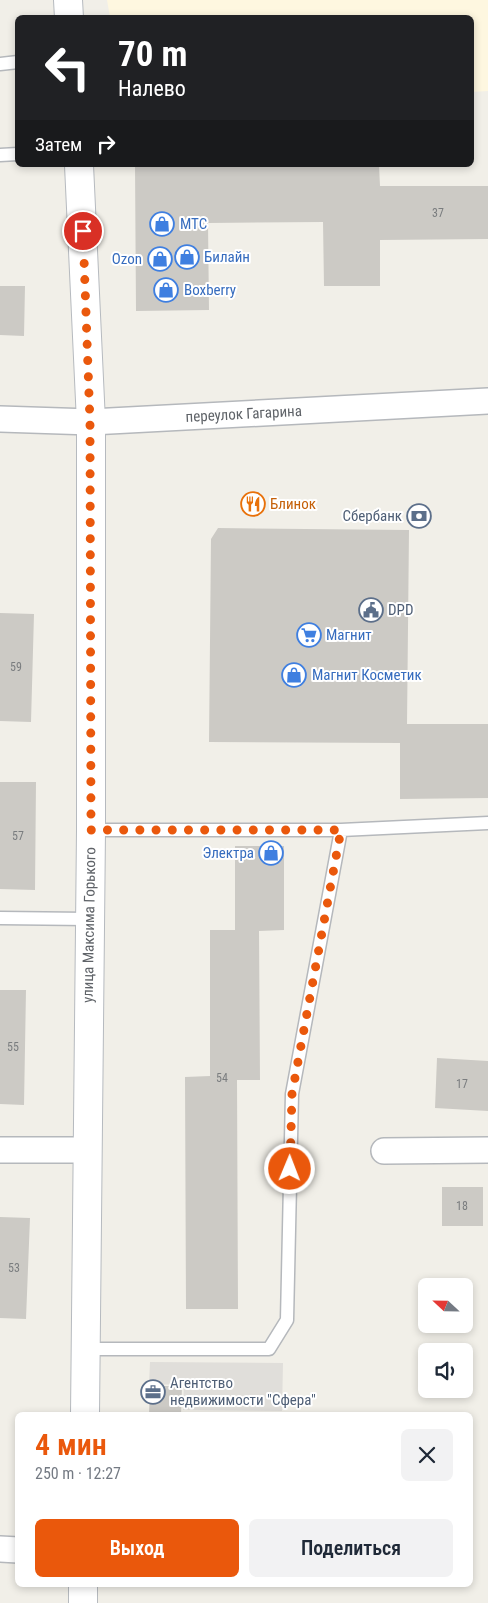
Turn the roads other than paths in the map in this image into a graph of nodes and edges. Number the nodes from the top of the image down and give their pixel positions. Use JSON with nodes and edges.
{"nodes":[{"id":1,"x":68,"y":0,"type":"edge"},
{"id":2,"x":69,"y":15,"type":"edge"},
{"id":3,"x":15,"y":62,"type":"edge"},
{"id":4,"x":0,"y":64,"type":"edge"},
{"id":5,"x":15,"y":154,"type":"edge"},
{"id":6,"x":0,"y":155,"type":"edge"},
{"id":7,"x":80,"y":167,"type":"edge"},
{"id":8,"x":488,"y":401,"type":"edge"},
{"id":9,"x":0,"y":419,"type":"edge"},
{"id":10,"x":90,"y":422,"type":"junction"},
{"id":11,"x":488,"y":823,"type":"edge"},
{"id":12,"x":91,"y":830,"type":"junction"},
{"id":13,"x":341,"y":830,"type":"junction"},
{"id":14,"x":0,"y":918,"type":"edge"},
{"id":15,"x":88,"y":919,"type":"junction"},
{"id":16,"x":0,"y":1150,"type":"edge"},
{"id":17,"x":87,"y":1150,"type":"junction"},
{"id":18,"x":488,"y":1150,"type":"edge"},
{"id":19,"x":384,"y":1151,"type":"dead end"},
{"id":20,"x":86,"y":1348,"type":"junction"},
{"id":21,"x":84,"y":1412,"type":"edge"},
{"id":22,"x":0,"y":1549,"type":"edge"},
{"id":23,"x":15,"y":1550,"type":"edge"},
{"id":24,"x":83,"y":1587,"type":"edge"},
{"id":25,"x":83,"y":1603,"type":"edge"}],
"edges":[{"from":1,"to":2,"type":"main road"},
{"from":3,"to":4,"type":"lane"},
{"from":5,"to":6,"type":"lane"},
{"from":7,"to":10,"type":"main road","name":"улица Максима Горького"},
{"from":8,"to":10,"type":"street","name":"переулок Гагарина"},
{"from":9,"to":10,"type":"street","name":"переулок Гагарина"},
{"from":10,"to":12,"type":"main road","name":"улица Максима Горького"},
{"from":11,"to":13,"type":"lane"},
{"from":12,"to":13,"type":"lane"},
{"from":12,"to":15,"type":"main road","name":"улица Максима Горького"},
{"from":13,"to":20,"type":"lane"},
{"from":14,"to":15,"type":"lane"},
{"from":15,"to":17,"type":"main road","name":"улица Максима Горького"},
{"from":16,"to":17,"type":"street"},
{"from":17,"to":20,"type":"main road","name":"улица Максима Горького"},
{"from":18,"to":19,"type":"street"},
{"from":20,"to":21,"type":"main road","name":"улица Максима Горького"},
{"from":22,"to":23,"type":"street"},
{"from":24,"to":25,"type":"main road"}]}
